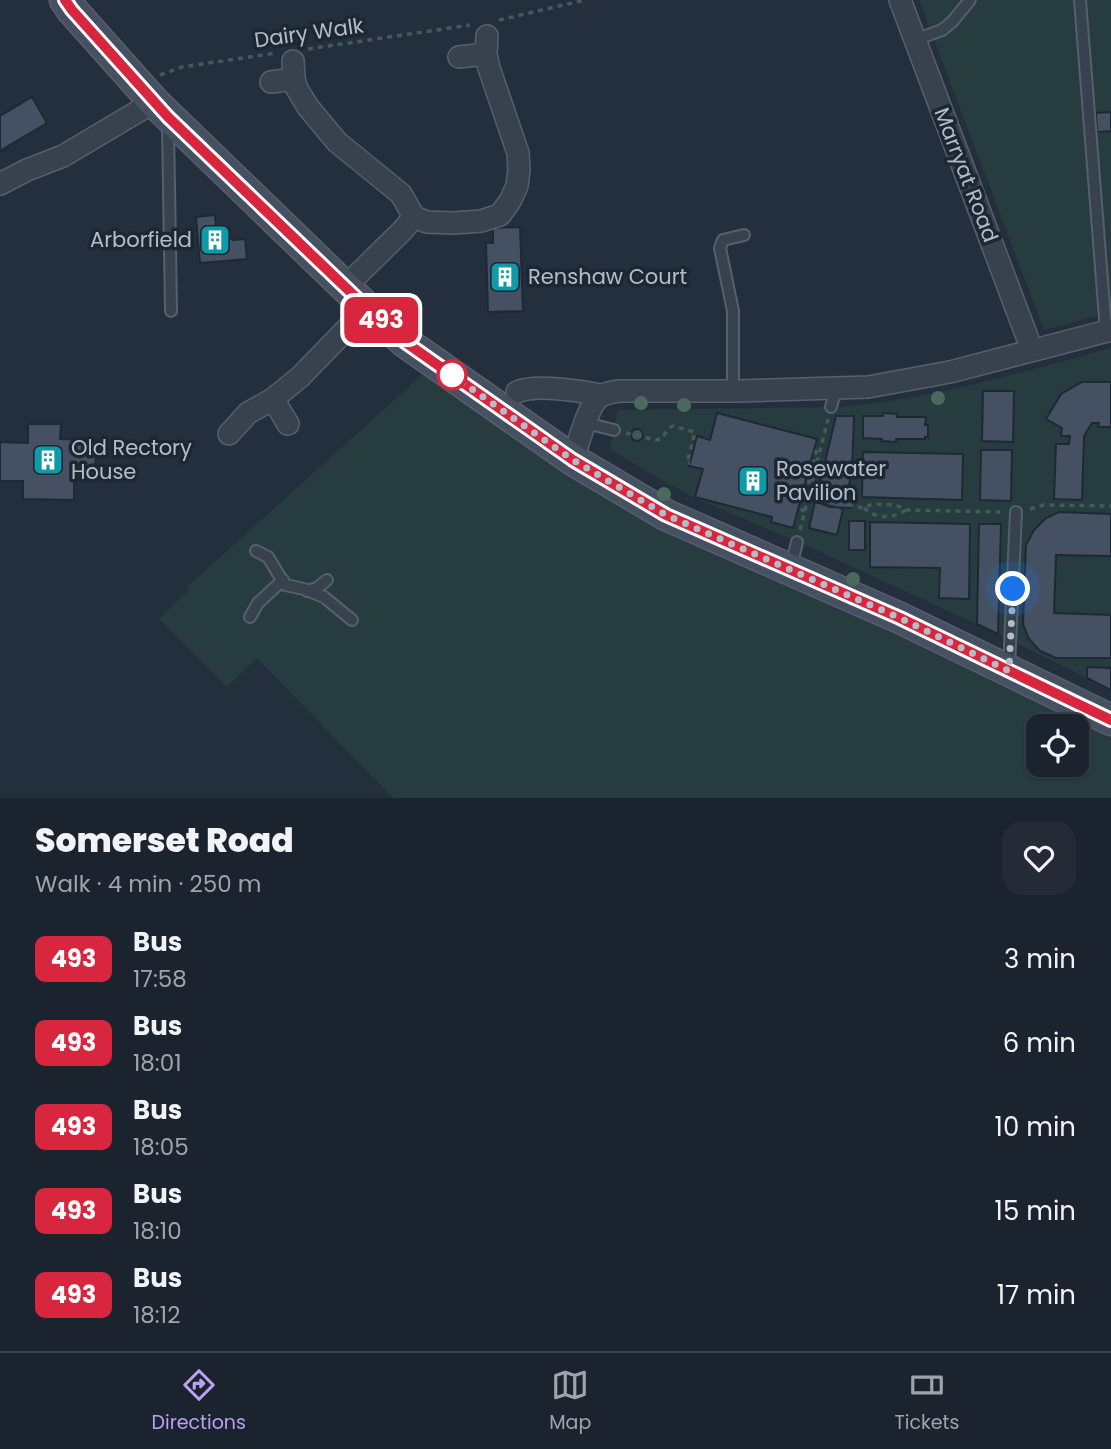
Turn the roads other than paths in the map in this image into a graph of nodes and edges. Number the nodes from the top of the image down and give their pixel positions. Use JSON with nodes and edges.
{"nodes":[{"id":1,"x":65,"y":0,"type":"edge"},
{"id":2,"x":900,"y":0,"type":"edge"},
{"id":3,"x":970,"y":0,"type":"edge"},
{"id":4,"x":1080,"y":0,"type":"edge"},
{"id":5,"x":915,"y":40,"type":"junction"},
{"id":6,"x":459,"y":57,"type":"dead end"},
{"id":7,"x":271,"y":82,"type":"dead end"},
{"id":8,"x":154,"y":102,"type":"junction"},
{"id":9,"x":0,"y":184,"type":"edge"},
{"id":10,"x":414,"y":217,"type":"junction"},
{"id":11,"x":744,"y":235,"type":"dead end"},
{"id":12,"x":1106,"y":266,"type":"edge"},
{"id":13,"x":345,"y":287,"type":"junction"},
{"id":14,"x":367,"y":308,"type":"junction"},
{"id":15,"x":171,"y":311,"type":"dead end"},
{"id":16,"x":1108,"y":330,"type":"edge"},
{"id":17,"x":1032,"y":350,"type":"junction"},
{"id":18,"x":733,"y":391,"type":"junction"},
{"id":19,"x":517,"y":392,"type":"dead end"},
{"id":20,"x":600,"y":396,"type":"junction"},
{"id":21,"x":273,"y":399,"type":"junction"},
{"id":22,"x":586,"y":423,"type":"junction"},
{"id":23,"x":288,"y":424,"type":"dead end"},
{"id":24,"x":614,"y":430,"type":"road end"},
{"id":25,"x":229,"y":435,"type":"dead end"},
{"id":26,"x":573,"y":460,"type":"junction"},
{"id":27,"x":1016,"y":512,"type":"road end"},
{"id":28,"x":256,"y":551,"type":"dead end"},
{"id":29,"x":283,"y":580,"type":"junction"},
{"id":30,"x":327,"y":580,"type":"dead end"},
{"id":31,"x":307,"y":590,"type":"junction"},
{"id":32,"x":250,"y":617,"type":"dead end"},
{"id":33,"x":352,"y":620,"type":"dead end"},
{"id":34,"x":1009,"y":671,"type":"junction"},
{"id":35,"x":1111,"y":720,"type":"edge"}],
"edges":[{"from":1,"to":8,"type":"street"},
{"from":2,"to":5,"type":"street","name":"Marryat Road"},
{"from":3,"to":5,"type":"lane"},
{"from":4,"to":12,"type":"lane"},
{"from":5,"to":17,"type":"street","name":"Marryat Road"},
{"from":6,"to":10,"type":"street"},
{"from":7,"to":10,"type":"street"},
{"from":8,"to":9,"type":"street"},
{"from":8,"to":13,"type":"street"},
{"from":8,"to":15,"type":"lane"},
{"from":10,"to":13,"type":"street"},
{"from":11,"to":18,"type":"lane"},
{"from":12,"to":16,"type":"lane"},
{"from":13,"to":14,"type":"street"},
{"from":14,"to":21,"type":"street"},
{"from":14,"to":26,"type":"street"},
{"from":16,"to":17,"type":"street"},
{"from":17,"to":18,"type":"street"},
{"from":18,"to":20,"type":"street"},
{"from":19,"to":20,"type":"street"},
{"from":20,"to":22,"type":"street"},
{"from":21,"to":23,"type":"street"},
{"from":21,"to":25,"type":"street"},
{"from":22,"to":24,"type":"lane"},
{"from":22,"to":26,"type":"street"},
{"from":26,"to":34,"type":"street"},
{"from":27,"to":34,"type":"lane"},
{"from":28,"to":29,"type":"lane"},
{"from":29,"to":31,"type":"lane"},
{"from":29,"to":32,"type":"lane"},
{"from":30,"to":31,"type":"lane"},
{"from":31,"to":33,"type":"lane"},
{"from":34,"to":35,"type":"street"}]}
